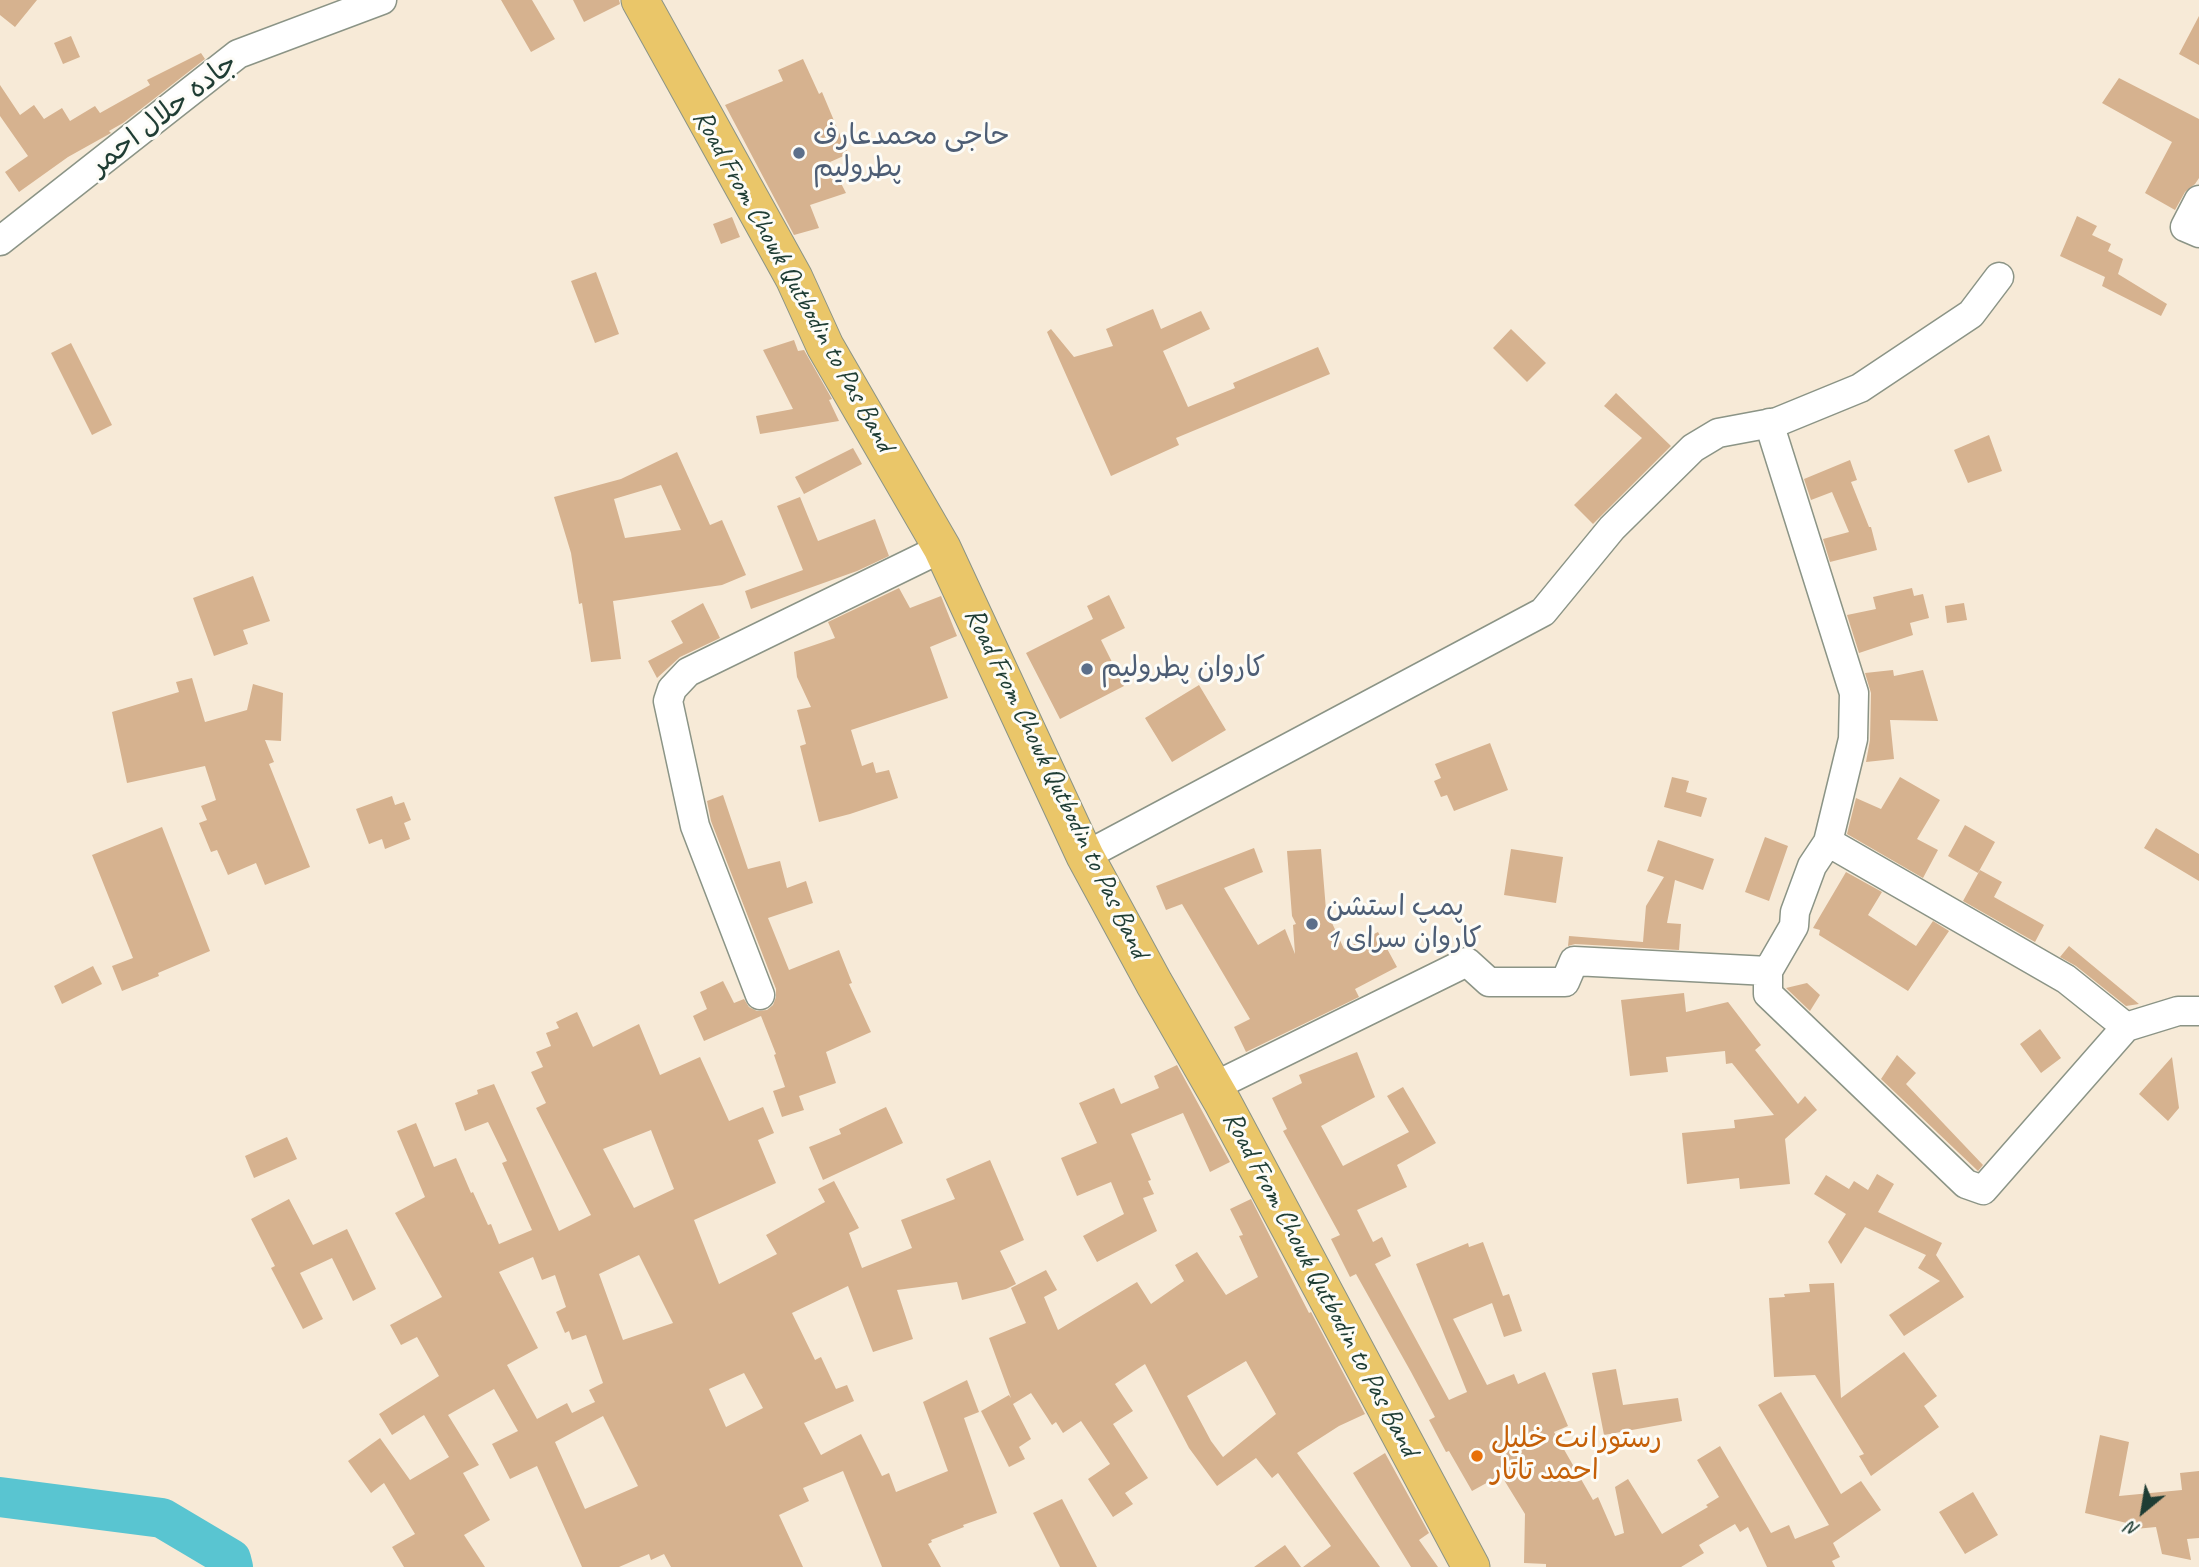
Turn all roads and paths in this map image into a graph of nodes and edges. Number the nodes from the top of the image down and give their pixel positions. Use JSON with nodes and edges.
{"nodes":[{"id":1,"x":382,"y":0,"type":"edge"},
{"id":2,"x":640,"y":0,"type":"edge"},
{"id":3,"x":2199,"y":200,"type":"edge"},
{"id":4,"x":2199,"y":233,"type":"edge"},
{"id":5,"x":0,"y":242,"type":"edge"},
{"id":6,"x":1999,"y":276,"type":"dead end"},
{"id":7,"x":1769,"y":423,"type":"junction"},
{"id":8,"x":942,"y":548,"type":"junction"},
{"id":9,"x":1828,"y":842,"type":"junction"},
{"id":10,"x":1085,"y":856,"type":"junction"},
{"id":11,"x":1768,"y":971,"type":"junction"},
{"id":12,"x":760,"y":995,"type":"dead end"},
{"id":13,"x":2199,"y":1011,"type":"edge"},
{"id":14,"x":2126,"y":1027,"type":"junction"},
{"id":15,"x":1213,"y":1087,"type":"junction"},
{"id":16,"x":1471,"y":1567,"type":"edge"}],
"edges":[{"from":1,"to":5,"type":"street","name":"جاده حلال احمر"},
{"from":2,"to":8,"type":"main road","name":"Road From Chowk Qutbodin to Pas Band"},
{"from":3,"to":4,"type":"street"},
{"from":6,"to":7,"type":"street"},
{"from":7,"to":9,"type":"street"},
{"from":7,"to":10,"type":"street"},
{"from":8,"to":10,"type":"main road","name":"Road From Chowk Qutbodin to Pas Band"},
{"from":8,"to":12,"type":"street"},
{"from":9,"to":11,"type":"street"},
{"from":9,"to":14,"type":"street"},
{"from":10,"to":15,"type":"main road","name":"Road From Chowk Qutbodin to Pas Band"},
{"from":11,"to":14,"type":"street"},
{"from":11,"to":15,"type":"street"},
{"from":13,"to":14,"type":"street"},
{"from":15,"to":16,"type":"main road","name":"Road From Chowk Qutbodin to Pas Band"}]}
